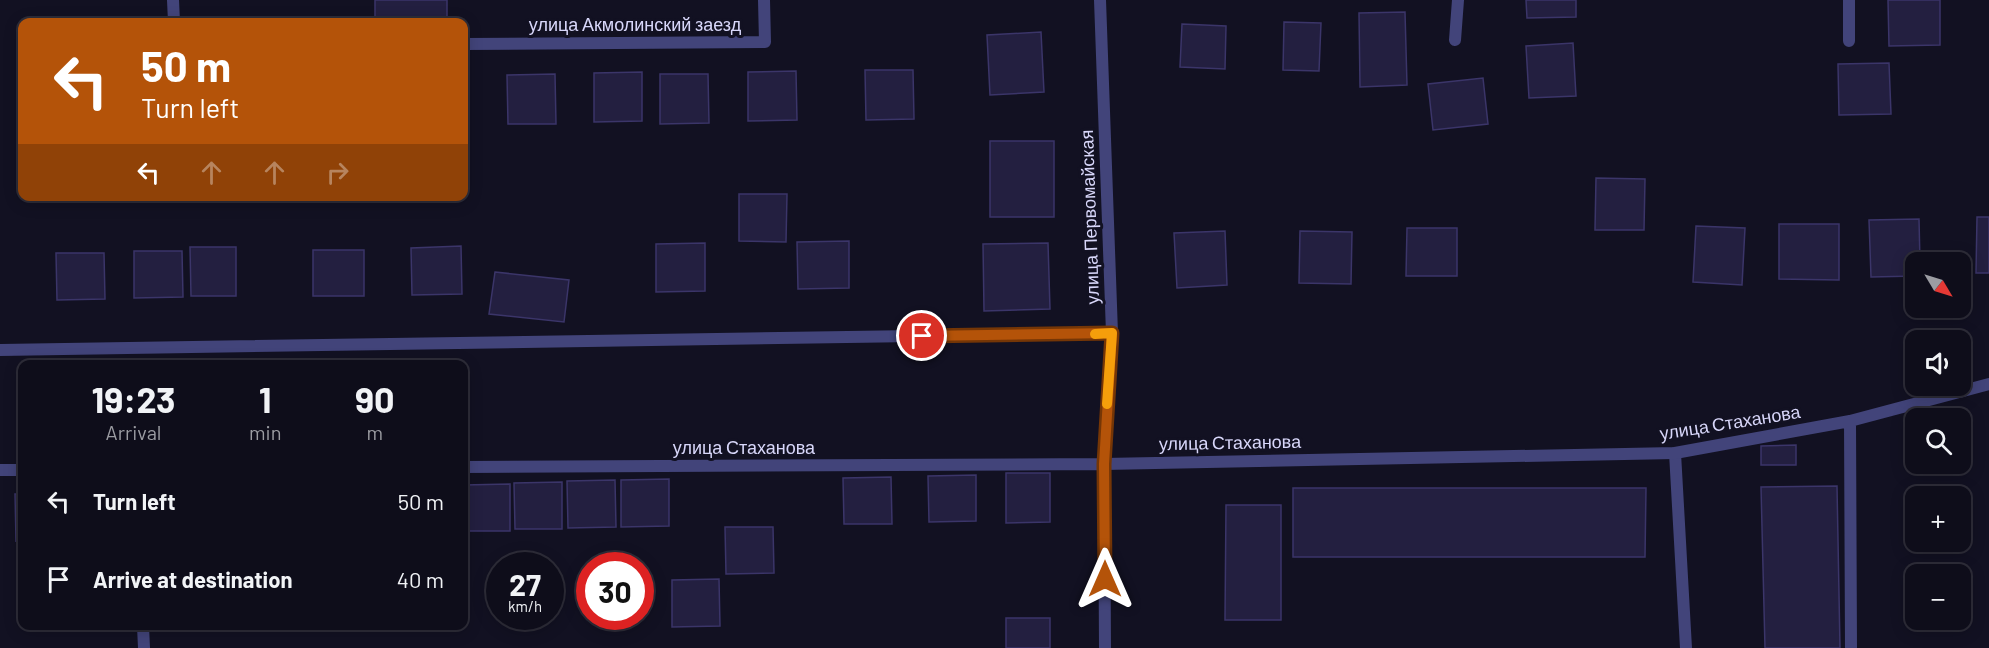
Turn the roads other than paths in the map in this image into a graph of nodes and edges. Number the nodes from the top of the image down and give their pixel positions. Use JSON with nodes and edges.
{"nodes":[{"id":1,"x":173,"y":0,"type":"edge"},
{"id":2,"x":764,"y":0,"type":"edge"},
{"id":3,"x":1100,"y":0,"type":"edge"},
{"id":4,"x":1458,"y":0,"type":"edge"},
{"id":5,"x":1849,"y":0,"type":"edge"},
{"id":6,"x":174,"y":18,"type":"edge"},
{"id":7,"x":1455,"y":40,"type":"dead end"},
{"id":8,"x":1849,"y":41,"type":"dead end"},
{"id":9,"x":468,"y":44,"type":"edge"},
{"id":10,"x":1112,"y":333,"type":"junction"},
{"id":11,"x":0,"y":350,"type":"edge"},
{"id":12,"x":1989,"y":384,"type":"edge"},
{"id":13,"x":1850,"y":421,"type":"junction"},
{"id":14,"x":1675,"y":453,"type":"junction"},
{"id":15,"x":1104,"y":464,"type":"junction"},
{"id":16,"x":468,"y":467,"type":"edge"},
{"id":17,"x":0,"y":470,"type":"edge"},
{"id":18,"x":18,"y":470,"type":"edge"},
{"id":19,"x":143,"y":630,"type":"edge"},
{"id":20,"x":144,"y":648,"type":"edge"},
{"id":21,"x":1105,"y":648,"type":"edge"},
{"id":22,"x":1686,"y":648,"type":"edge"},
{"id":23,"x":1851,"y":648,"type":"edge"}],
"edges":[{"from":1,"to":6,"type":"street"},
{"from":2,"to":9,"type":"street","name":"улица Акмолинский заезд"},
{"from":3,"to":10,"type":"street","name":"улица Первомайская"},
{"from":4,"to":7,"type":"street"},
{"from":5,"to":8,"type":"street"},
{"from":10,"to":11,"type":"street"},
{"from":10,"to":15,"type":"street","name":"улица Первомайская"},
{"from":12,"to":13,"type":"street","name":"улица Стаханова"},
{"from":13,"to":14,"type":"street","name":"улица Стаханова"},
{"from":13,"to":23,"type":"street"},
{"from":14,"to":15,"type":"street","name":"улица Стаханова"},
{"from":14,"to":22,"type":"street"},
{"from":15,"to":16,"type":"street","name":"улица Стаханова"},
{"from":15,"to":21,"type":"street","name":"улица Первомайская"},
{"from":17,"to":18,"type":"street"},
{"from":19,"to":20,"type":"street"}]}
